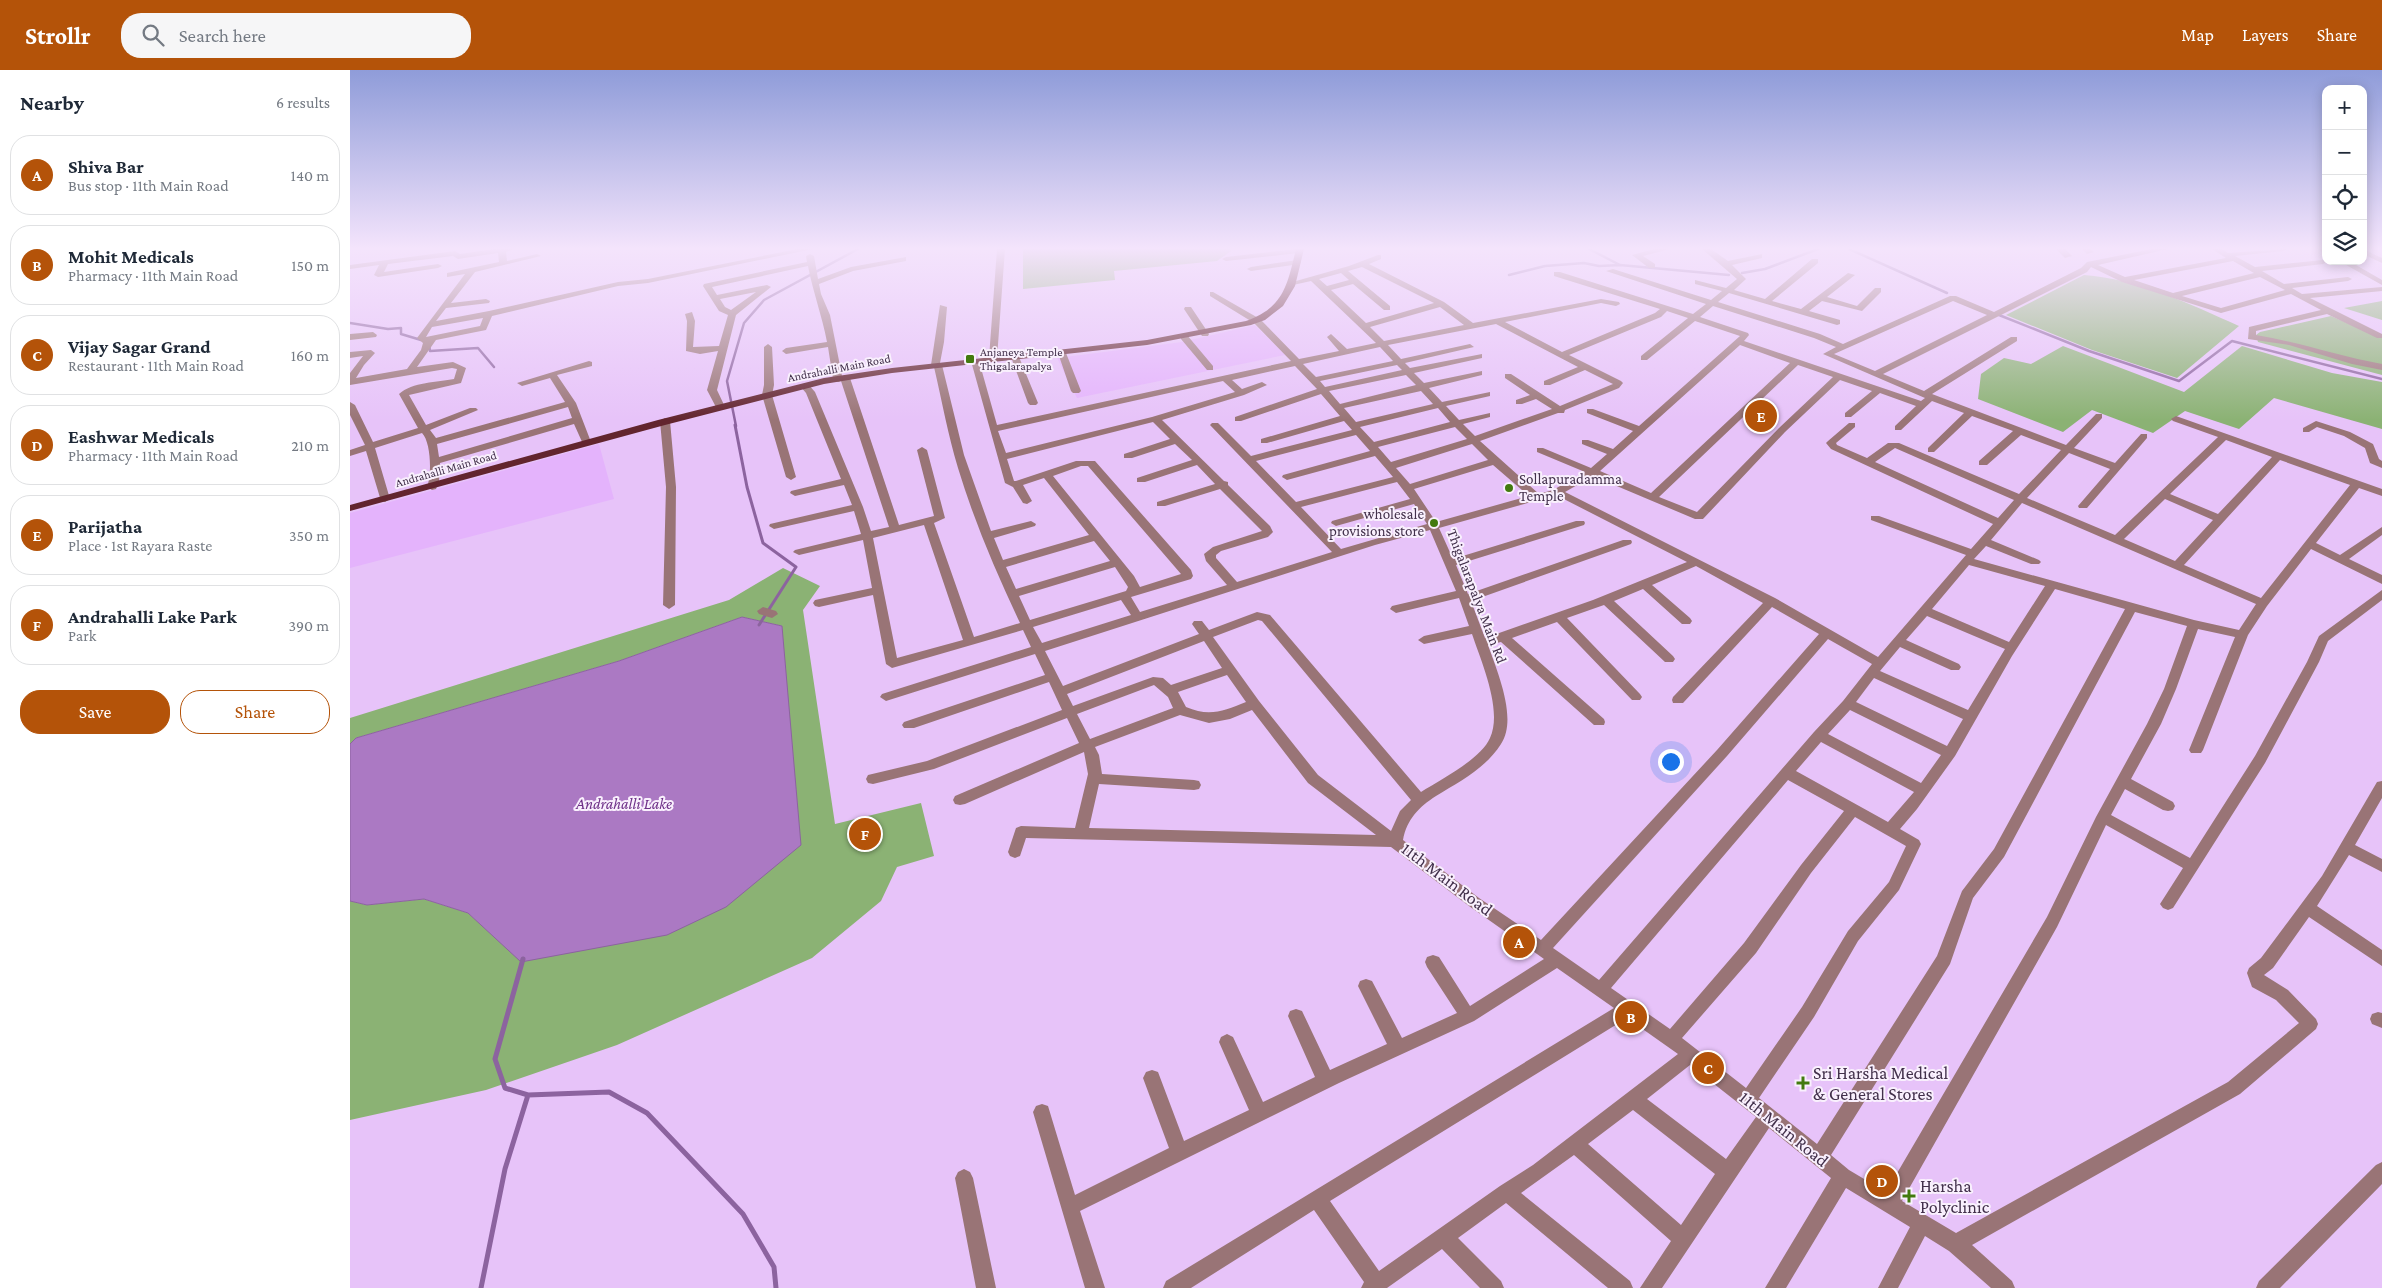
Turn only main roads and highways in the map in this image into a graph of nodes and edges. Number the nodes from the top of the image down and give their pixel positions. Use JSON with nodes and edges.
{"nodes":[{"id":1,"x":1279,"y":306,"type":"edge"},
{"id":2,"x":350,"y":508,"type":"edge"}],
"edges":[{"from":1,"to":2,"type":"main road","name":"Andrahalli Main Road"}]}
